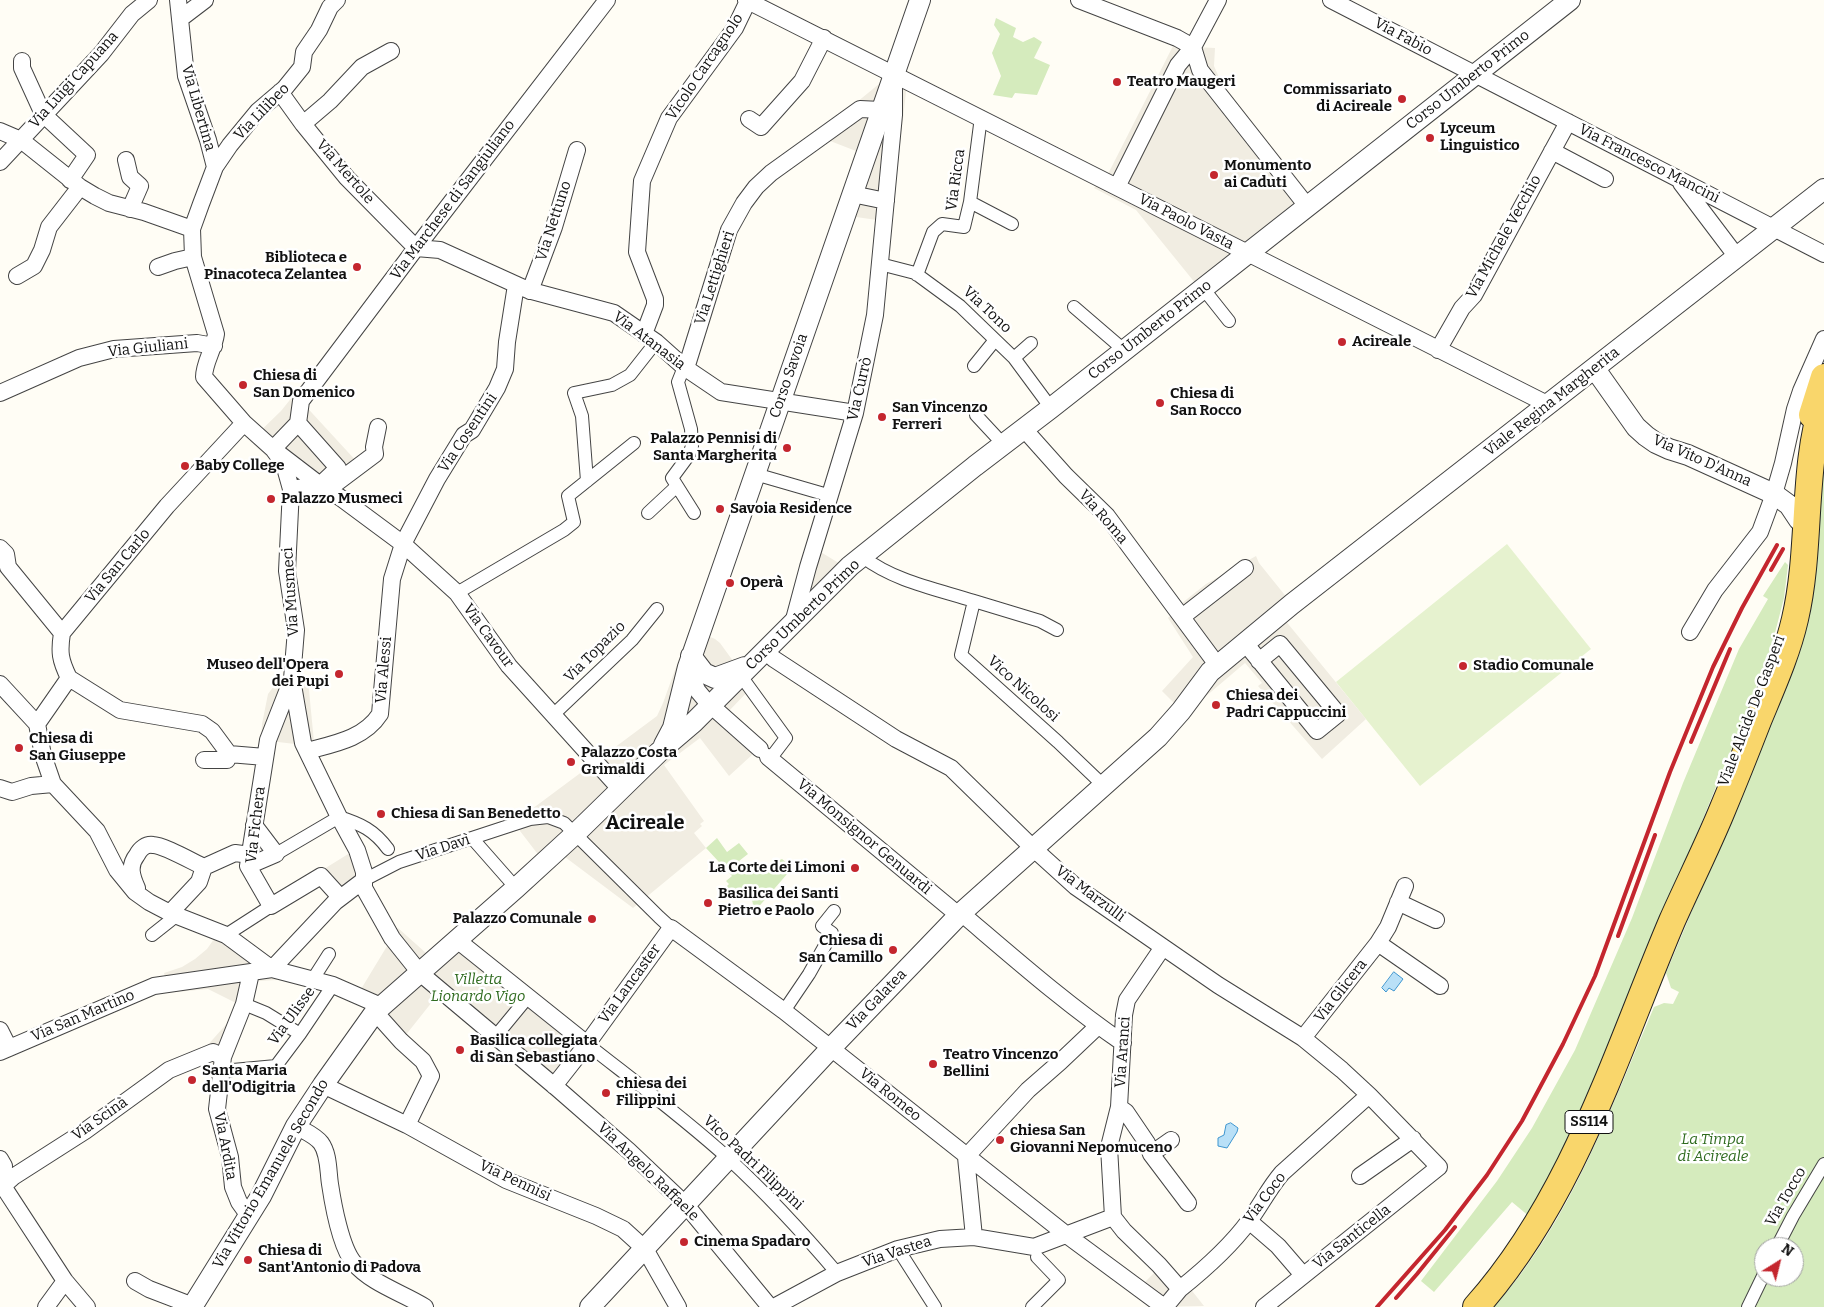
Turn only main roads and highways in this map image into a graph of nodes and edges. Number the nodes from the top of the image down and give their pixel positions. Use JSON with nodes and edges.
{"nodes":[{"id":1,"x":1824,"y":377,"type":"edge"},
{"id":2,"x":1824,"y":399,"type":"edge"},
{"id":3,"x":1771,"y":678,"type":"junction"},
{"id":4,"x":1476,"y":1307,"type":"edge"}],
"edges":[{"from":1,"to":3,"type":"main road","name":"Viale Alcide De Gasperi","number":"SS114"},
{"from":2,"to":3,"type":"main road","name":"Viale Alcide De Gasperi","number":"SS114"},
{"from":3,"to":4,"type":"main road","name":"Viale Alcide De Gasperi","number":"SS114"}]}
